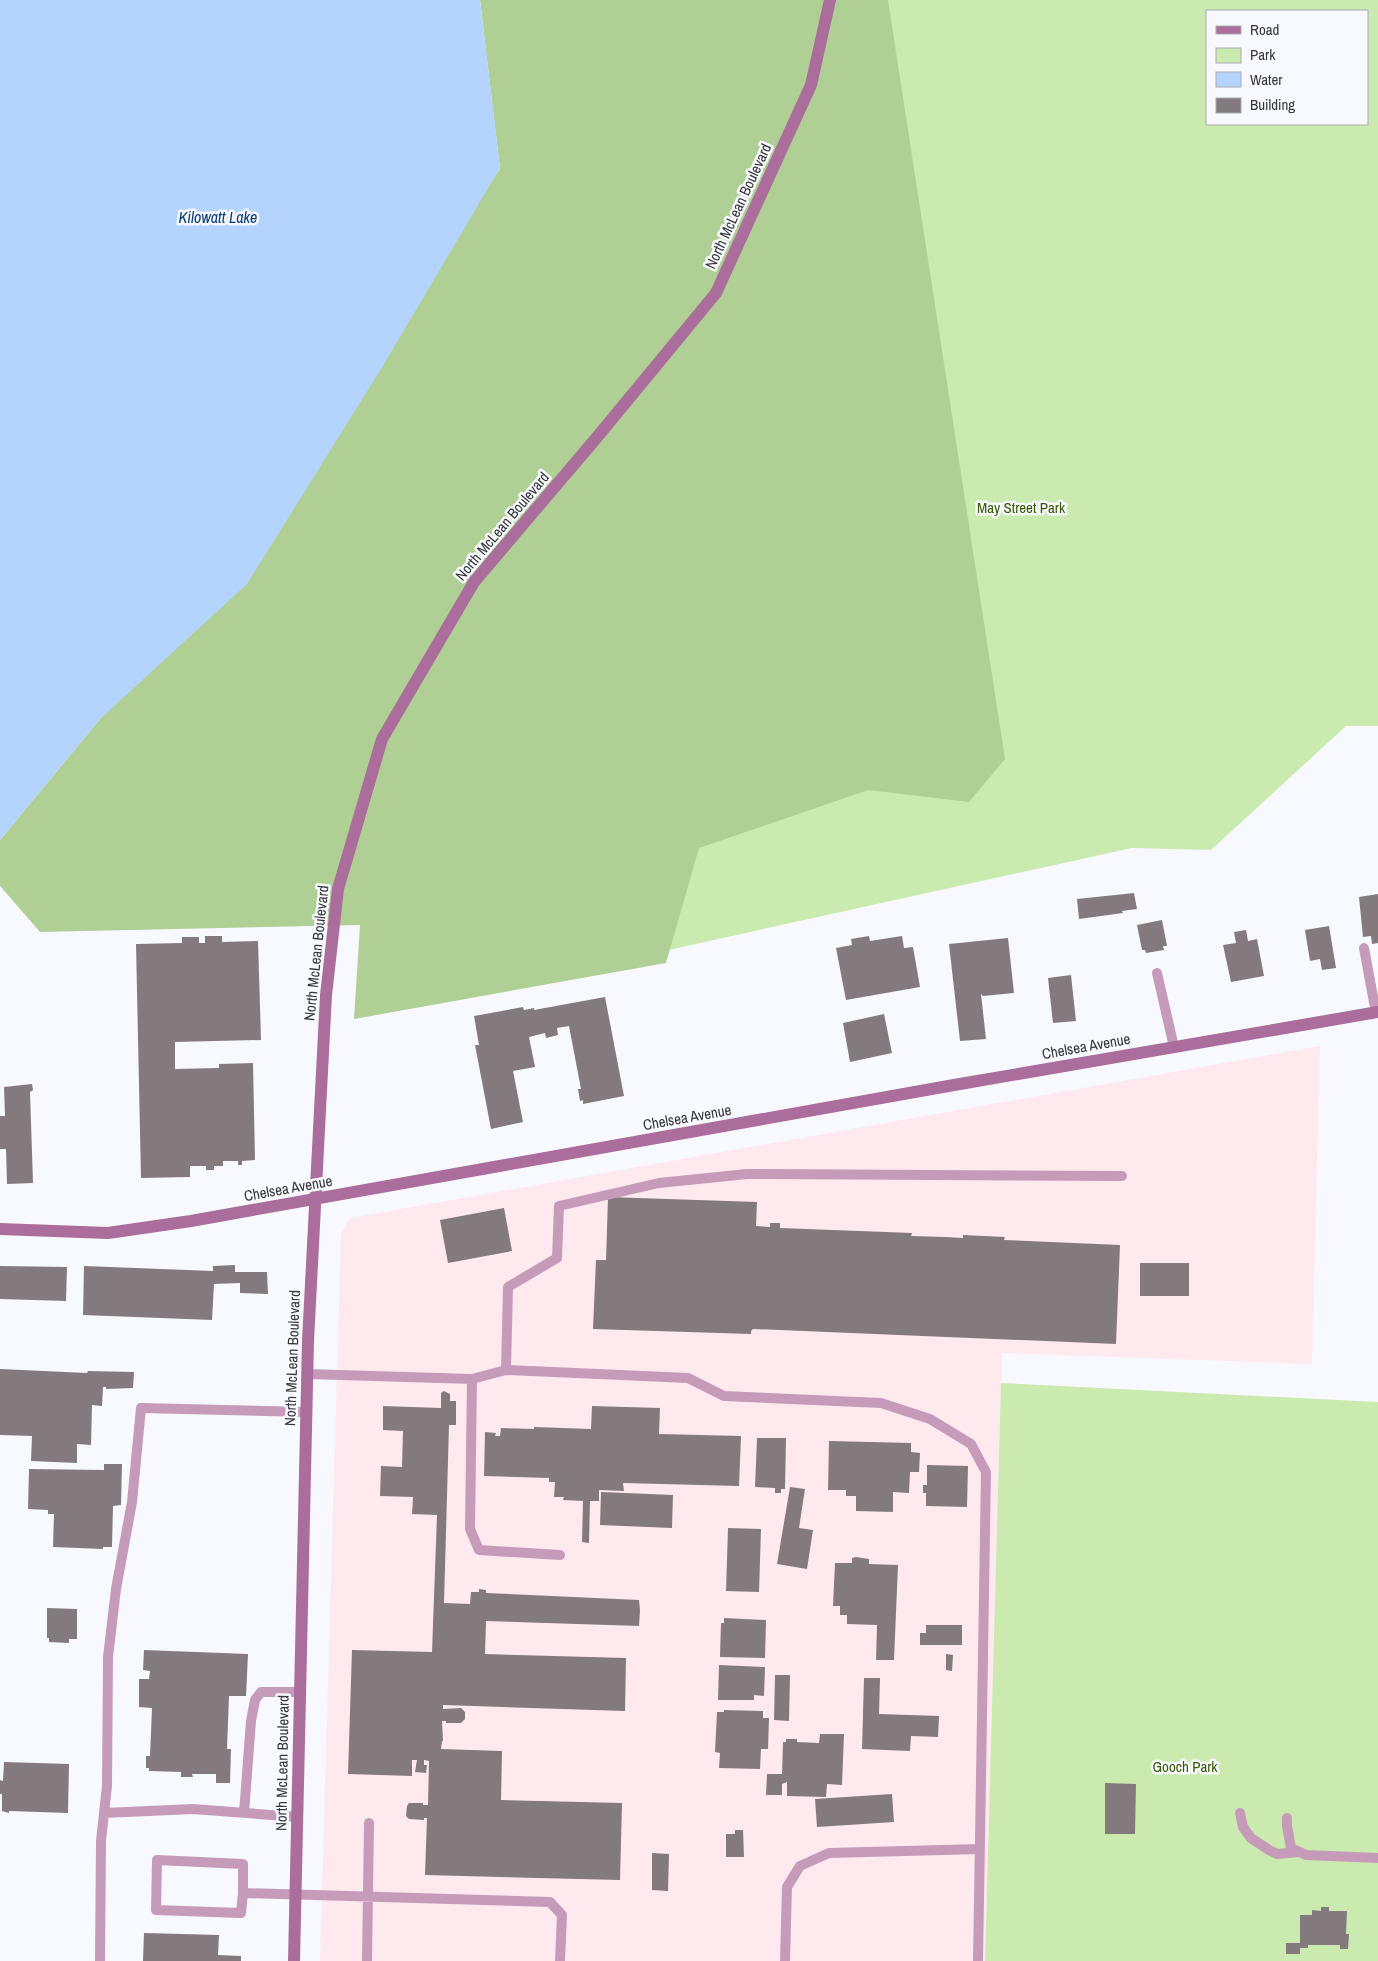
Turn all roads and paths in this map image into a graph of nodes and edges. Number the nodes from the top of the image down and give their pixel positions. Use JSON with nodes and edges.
{"nodes":[{"id":1,"x":830,"y":0,"type":"edge"},
{"id":2,"x":1364,"y":948,"type":"dead end"},
{"id":3,"x":1158,"y":973,"type":"dead end"},
{"id":4,"x":1377,"y":1012,"type":"edge"},
{"id":5,"x":1174,"y":1048,"type":"junction"},
{"id":6,"x":1122,"y":1176,"type":"dead end"},
{"id":7,"x":316,"y":1200,"type":"junction"},
{"id":8,"x":0,"y":1229,"type":"edge"},
{"id":9,"x":506,"y":1370,"type":"junction"},
{"id":10,"x":307,"y":1374,"type":"junction"},
{"id":11,"x":472,"y":1379,"type":"junction"},
{"id":12,"x":306,"y":1412,"type":"junction"},
{"id":13,"x":560,"y":1555,"type":"dead end"},
{"id":14,"x":300,"y":1692,"type":"junction"},
{"id":15,"x":104,"y":1813,"type":"junction"},
{"id":16,"x":244,"y":1813,"type":"junction"},
{"id":17,"x":1240,"y":1814,"type":"dead end"},
{"id":18,"x":297,"y":1817,"type":"junction"},
{"id":19,"x":1287,"y":1818,"type":"dead end"},
{"id":20,"x":369,"y":1824,"type":"dead end"},
{"id":21,"x":980,"y":1849,"type":"junction"},
{"id":22,"x":1300,"y":1852,"type":"junction"},
{"id":23,"x":1378,"y":1858,"type":"edge"},
{"id":24,"x":243,"y":1893,"type":"junction"},
{"id":25,"x":296,"y":1896,"type":"junction"},
{"id":26,"x":368,"y":1898,"type":"junction"},
{"id":27,"x":100,"y":1961,"type":"edge"},
{"id":28,"x":294,"y":1961,"type":"edge"},
{"id":29,"x":367,"y":1961,"type":"edge"},
{"id":30,"x":560,"y":1961,"type":"edge"},
{"id":31,"x":785,"y":1961,"type":"edge"},
{"id":32,"x":978,"y":1961,"type":"edge"}],
"edges":[{"from":1,"to":7,"type":"main road","name":"North McLean Boulevard"},
{"from":2,"to":4,"type":"lane"},
{"from":3,"to":5,"type":"lane"},
{"from":4,"to":5,"type":"main road","name":"Chelsea Avenue"},
{"from":5,"to":7,"type":"main road","name":"Chelsea Avenue"},
{"from":6,"to":9,"type":"lane"},
{"from":7,"to":8,"type":"main road","name":"Chelsea Avenue"},
{"from":7,"to":10,"type":"main road","name":"North McLean Boulevard"},
{"from":9,"to":11,"type":"lane"},
{"from":9,"to":21,"type":"lane"},
{"from":10,"to":11,"type":"lane"},
{"from":10,"to":12,"type":"main road","name":"North McLean Boulevard"},
{"from":11,"to":13,"type":"lane"},
{"from":12,"to":14,"type":"main road","name":"North McLean Boulevard"},
{"from":12,"to":15,"type":"lane"},
{"from":14,"to":16,"type":"lane"},
{"from":14,"to":18,"type":"main road","name":"North McLean Boulevard"},
{"from":15,"to":16,"type":"lane"},
{"from":15,"to":27,"type":"lane"},
{"from":16,"to":18,"type":"lane"},
{"from":17,"to":22,"type":"lane"},
{"from":18,"to":25,"type":"main road","name":"North McLean Boulevard"},
{"from":19,"to":22,"type":"lane"},
{"from":20,"to":26,"type":"lane"},
{"from":21,"to":31,"type":"lane"},
{"from":21,"to":32,"type":"lane"},
{"from":22,"to":23,"type":"lane"},
{"from":24,"to":24,"type":"lane"},
{"from":24,"to":25,"type":"lane"},
{"from":25,"to":26,"type":"lane"},
{"from":25,"to":28,"type":"main road","name":"North McLean Boulevard"},
{"from":26,"to":29,"type":"lane"},
{"from":26,"to":30,"type":"lane"}]}
